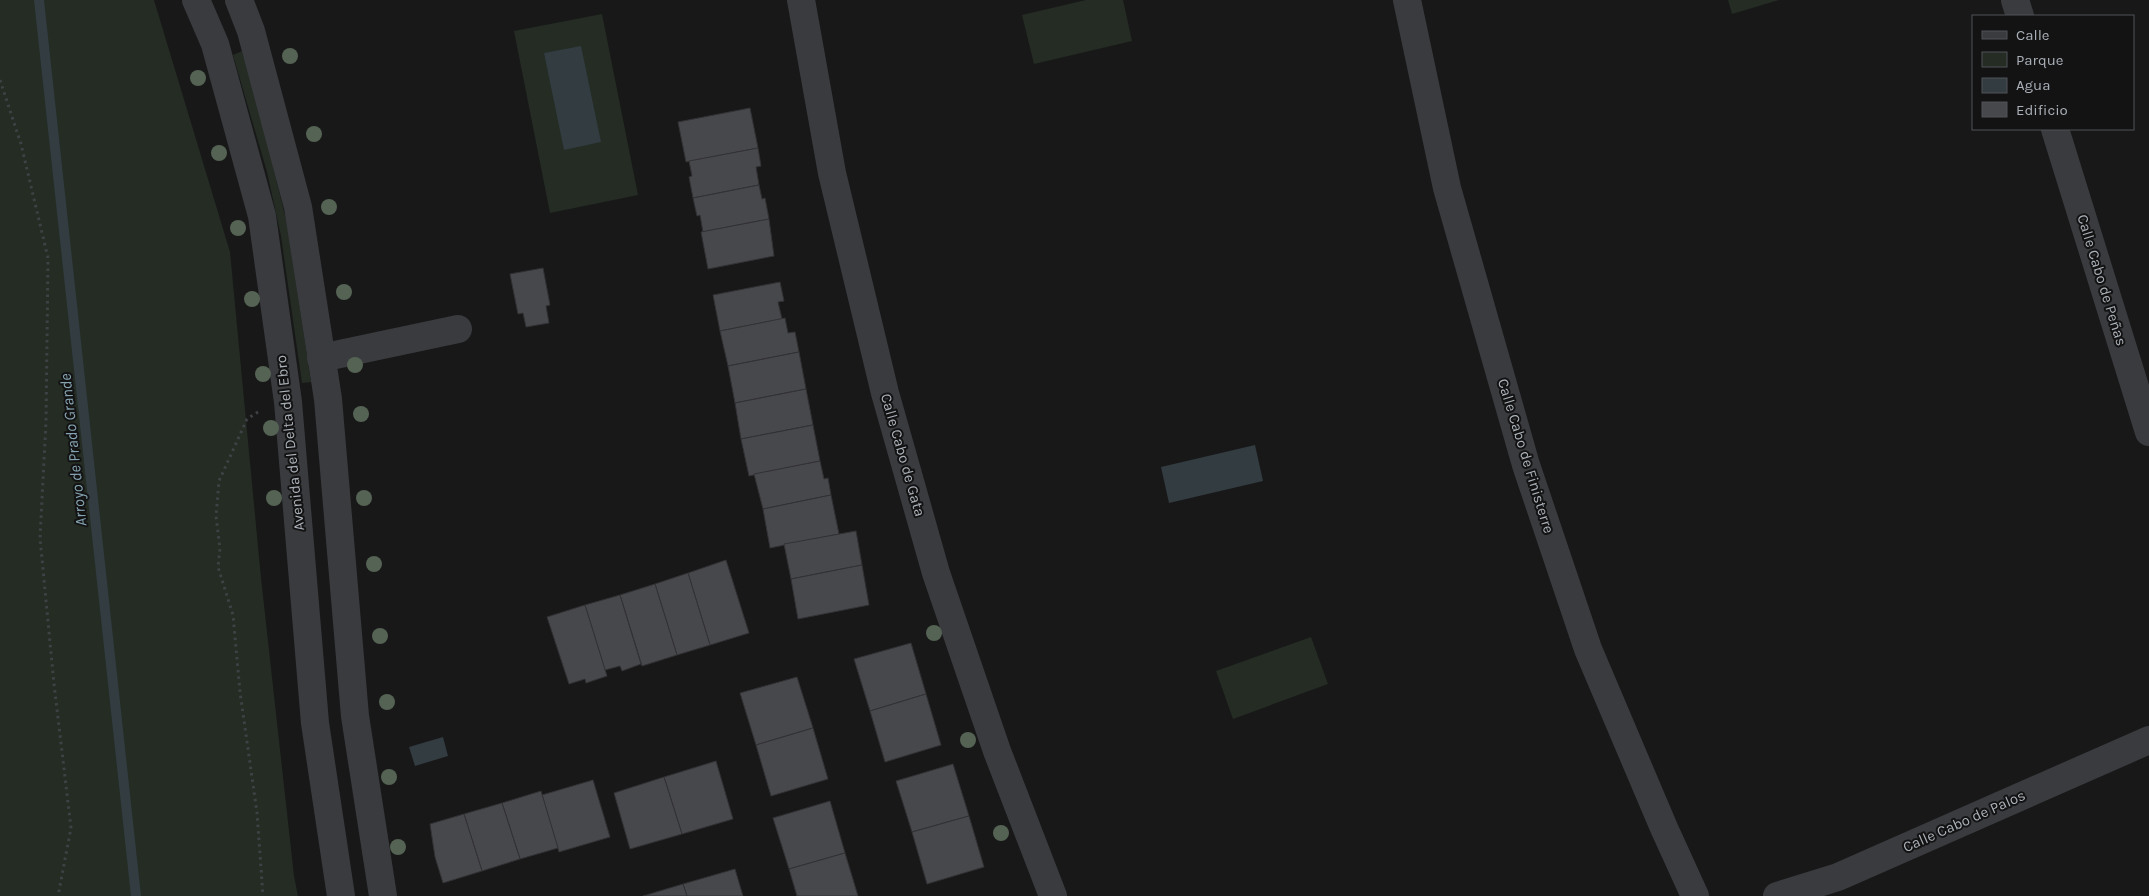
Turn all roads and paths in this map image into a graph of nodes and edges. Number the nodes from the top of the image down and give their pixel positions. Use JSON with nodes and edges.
{"nodes":[{"id":1,"x":196,"y":0,"type":"edge"},
{"id":2,"x":238,"y":0,"type":"edge"},
{"id":3,"x":801,"y":0,"type":"edge"},
{"id":4,"x":1406,"y":0,"type":"edge"},
{"id":5,"x":2015,"y":0,"type":"edge"},
{"id":6,"x":2020,"y":15,"type":"edge"},
{"id":7,"x":0,"y":80,"type":"edge"},
{"id":8,"x":2055,"y":130,"type":"edge"},
{"id":9,"x":458,"y":329,"type":"dead end"},
{"id":10,"x":321,"y":358,"type":"junction"},
{"id":11,"x":288,"y":408,"type":"junction"},
{"id":12,"x":2149,"y":432,"type":"edge"},
{"id":13,"x":2149,"y":740,"type":"edge"},
{"id":14,"x":58,"y":896,"type":"edge"},
{"id":15,"x":263,"y":896,"type":"edge"},
{"id":16,"x":341,"y":896,"type":"edge"},
{"id":17,"x":383,"y":896,"type":"edge"},
{"id":18,"x":1053,"y":896,"type":"edge"},
{"id":19,"x":1695,"y":896,"type":"edge"},
{"id":20,"x":1776,"y":896,"type":"edge"}],
"edges":[{"from":1,"to":11,"type":"street","name":"Avenida del Delta del Ebro"},
{"from":2,"to":10,"type":"street"},
{"from":3,"to":18,"type":"street","name":"Calle Cabo de Gata"},
{"from":4,"to":19,"type":"street","name":"Calle Cabo de Finisterre"},
{"from":5,"to":6,"type":"street"},
{"from":7,"to":14,"type":"path"},
{"from":8,"to":12,"type":"street","name":"Calle Cabo de Peñas"},
{"from":9,"to":10,"type":"street"},
{"from":10,"to":17,"type":"street"},
{"from":11,"to":15,"type":"path"},
{"from":11,"to":16,"type":"street","name":"Avenida del Delta del Ebro"},
{"from":13,"to":20,"type":"street","name":"Calle Cabo de Palos"}]}
